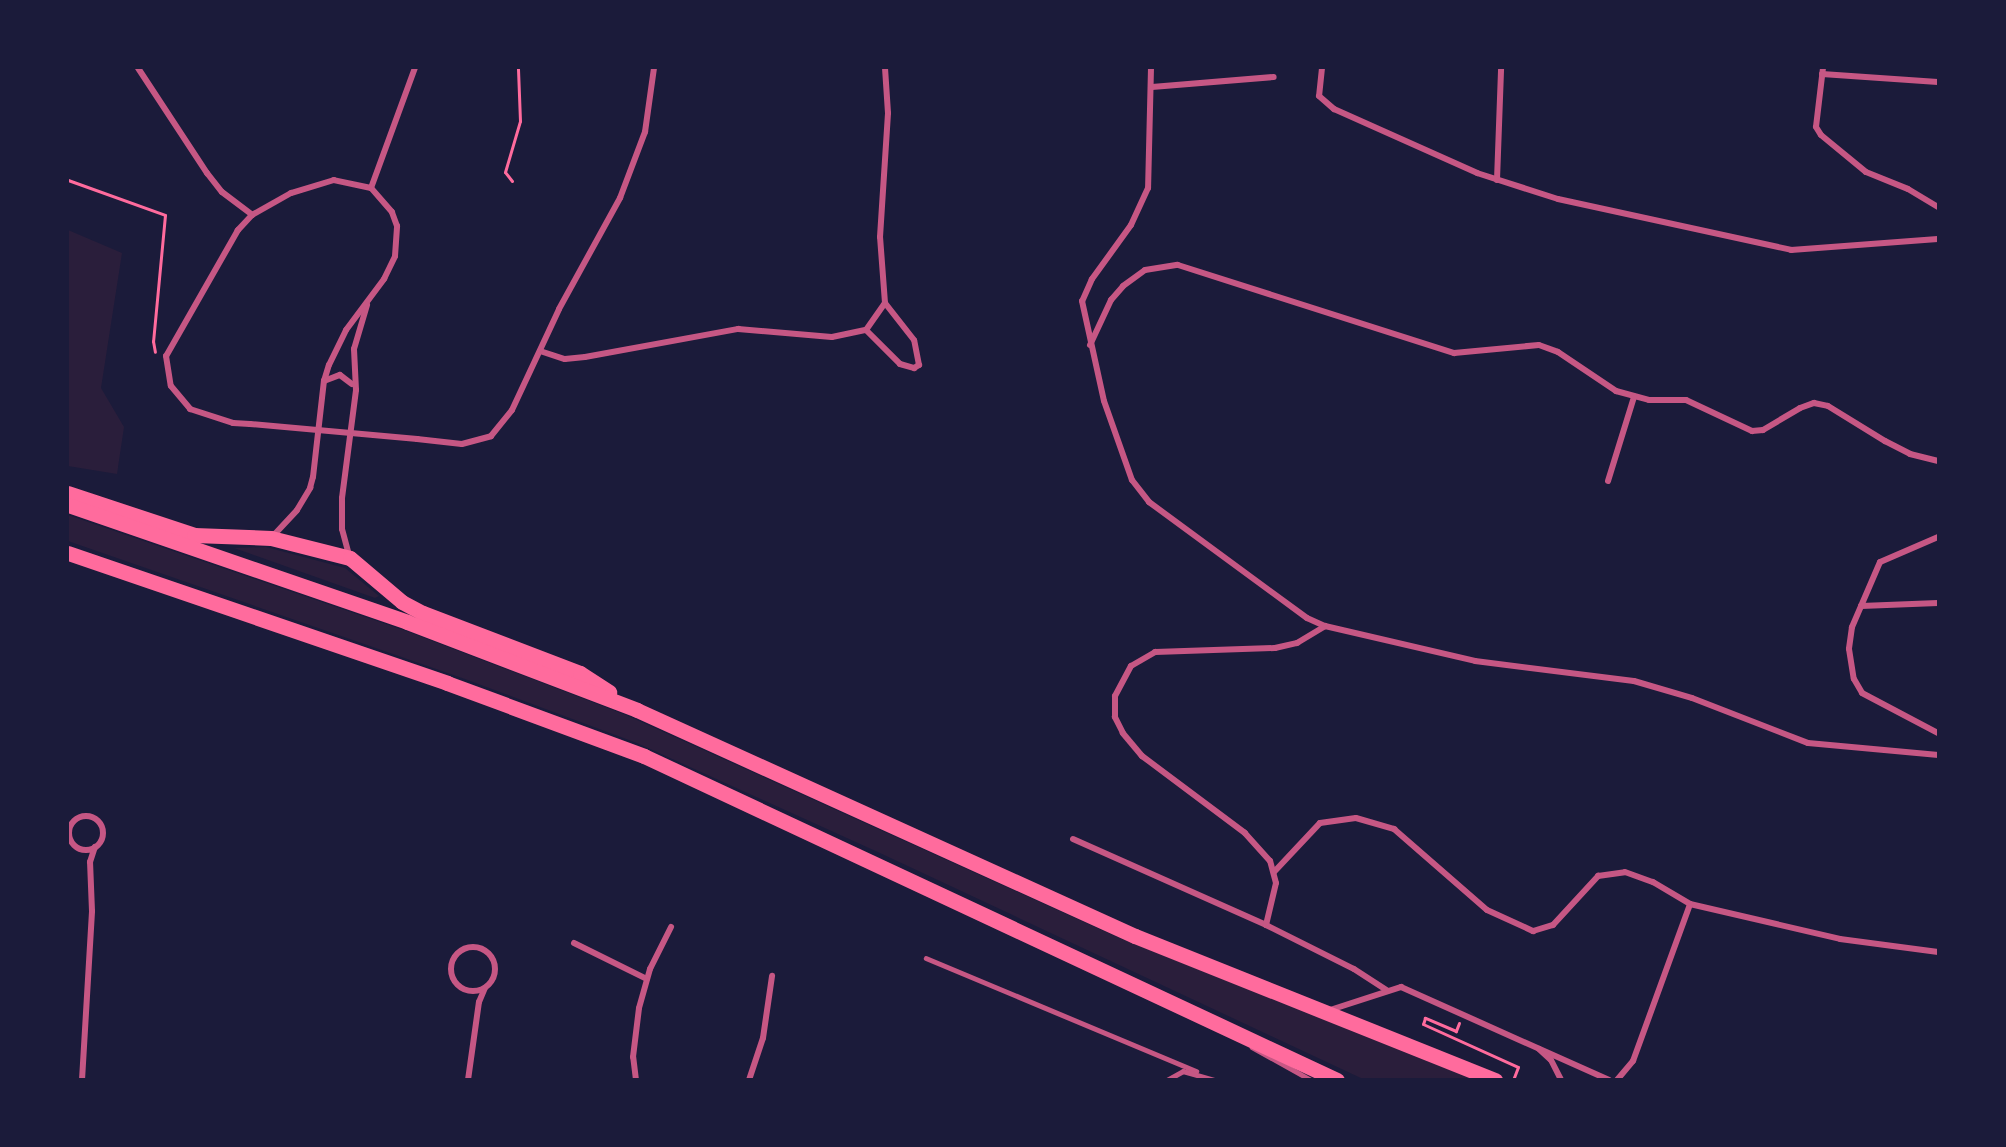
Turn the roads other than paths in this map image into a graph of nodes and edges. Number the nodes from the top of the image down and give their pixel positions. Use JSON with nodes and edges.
{"nodes":[{"id":1,"x":138,"y":68,"type":"edge"},
{"id":2,"x":415,"y":68,"type":"edge"},
{"id":3,"x":654,"y":68,"type":"edge"},
{"id":4,"x":885,"y":68,"type":"edge"},
{"id":5,"x":1151,"y":68,"type":"edge"},
{"id":6,"x":1322,"y":68,"type":"edge"},
{"id":7,"x":1501,"y":69,"type":"edge"},
{"id":8,"x":1822,"y":71,"type":"edge"},
{"id":9,"x":1274,"y":77,"type":"dead end"},
{"id":10,"x":1938,"y":82,"type":"edge"},
{"id":11,"x":1152,"y":87,"type":"junction"},
{"id":12,"x":1497,"y":180,"type":"junction"},
{"id":13,"x":371,"y":188,"type":"junction"},
{"id":14,"x":1938,"y":207,"type":"edge"},
{"id":15,"x":252,"y":215,"type":"junction"},
{"id":16,"x":1938,"y":238,"type":"edge"},
{"id":17,"x":369,"y":300,"type":"junction"},
{"id":18,"x":885,"y":303,"type":"junction"},
{"id":19,"x":866,"y":330,"type":"junction"},
{"id":20,"x":1090,"y":346,"type":"junction"},
{"id":21,"x":540,"y":351,"type":"junction"},
{"id":22,"x":324,"y":381,"type":"junction"},
{"id":23,"x":356,"y":390,"type":"junction"},
{"id":24,"x":1634,"y":397,"type":"junction"},
{"id":25,"x":1938,"y":461,"type":"edge"},
{"id":26,"x":1608,"y":481,"type":"dead end"},
{"id":27,"x":68,"y":493,"type":"edge"},
{"id":28,"x":68,"y":505,"type":"edge"},
{"id":29,"x":1938,"y":537,"type":"edge"},
{"id":30,"x":271,"y":538,"type":"junction"},
{"id":31,"x":68,"y":553,"type":"edge"},
{"id":32,"x":350,"y":558,"type":"junction"},
{"id":33,"x":1938,"y":603,"type":"edge"},
{"id":34,"x":1861,"y":606,"type":"junction"},
{"id":35,"x":1325,"y":626,"type":"junction"},
{"id":36,"x":637,"y":710,"type":"junction"},
{"id":37,"x":1938,"y":733,"type":"edge"},
{"id":38,"x":1938,"y":755,"type":"edge"},
{"id":39,"x":1073,"y":839,"type":"dead end"},
{"id":40,"x":95,"y":847,"type":"junction"},
{"id":41,"x":80,"y":849,"type":"junction"},
{"id":42,"x":90,"y":862,"type":"junction"},
{"id":43,"x":1274,"y":872,"type":"junction"},
{"id":44,"x":1690,"y":904,"type":"junction"},
{"id":45,"x":1266,"y":925,"type":"junction"},
{"id":46,"x":671,"y":927,"type":"dead end"},
{"id":47,"x":574,"y":943,"type":"dead end"},
{"id":48,"x":1938,"y":952,"type":"edge"},
{"id":49,"x":926,"y":958,"type":"dead end"},
{"id":50,"x":772,"y":976,"type":"dead end"},
{"id":51,"x":647,"y":979,"type":"junction"},
{"id":52,"x":485,"y":988,"type":"junction"},
{"id":53,"x":1388,"y":991,"type":"junction"},
{"id":54,"x":471,"y":992,"type":"junction"},
{"id":55,"x":479,"y":1002,"type":"junction"},
{"id":56,"x":1326,"y":1011,"type":"junction"},
{"id":57,"x":1227,"y":1026,"type":"junction"},
{"id":58,"x":1534,"y":1045,"type":"junction"},
{"id":59,"x":1196,"y":1071,"type":"junction"},
{"id":60,"x":82,"y":1080,"type":"edge"},
{"id":61,"x":468,"y":1080,"type":"edge"},
{"id":62,"x":636,"y":1080,"type":"edge"},
{"id":63,"x":749,"y":1080,"type":"edge"},
{"id":64,"x":1167,"y":1080,"type":"edge"},
{"id":65,"x":1214,"y":1080,"type":"edge"},
{"id":66,"x":1311,"y":1080,"type":"edge"},
{"id":67,"x":1337,"y":1080,"type":"edge"},
{"id":68,"x":1495,"y":1080,"type":"edge"},
{"id":69,"x":1561,"y":1080,"type":"edge"},
{"id":70,"x":1609,"y":1080,"type":"edge"},
{"id":71,"x":1617,"y":1080,"type":"edge"}],
"edges":[{"from":1,"to":15,"type":"street"},
{"from":2,"to":13,"type":"street"},
{"from":3,"to":21,"type":"street"},
{"from":4,"to":18,"type":"street"},
{"from":5,"to":11,"type":"street"},
{"from":6,"to":12,"type":"street"},
{"from":7,"to":12,"type":"street"},
{"from":8,"to":10,"type":"street"},
{"from":8,"to":14,"type":"street"},
{"from":9,"to":11,"type":"street"},
{"from":11,"to":20,"type":"street"},
{"from":12,"to":16,"type":"street"},
{"from":13,"to":15,"type":"street"},
{"from":13,"to":17,"type":"street"},
{"from":15,"to":21,"type":"street"},
{"from":17,"to":22,"type":"street"},
{"from":17,"to":23,"type":"street"},
{"from":18,"to":19,"type":"street"},
{"from":18,"to":19,"type":"street"},
{"from":19,"to":21,"type":"street"},
{"from":20,"to":24,"type":"street"},
{"from":20,"to":35,"type":"street"},
{"from":22,"to":23,"type":"street"},
{"from":22,"to":30,"type":"street"},
{"from":23,"to":32,"type":"street"},
{"from":24,"to":25,"type":"street"},
{"from":24,"to":26,"type":"street"},
{"from":27,"to":30,"type":"main road"},
{"from":28,"to":36,"type":"main road"},
{"from":29,"to":34,"type":"street"},
{"from":30,"to":32,"type":"main road"},
{"from":31,"to":57,"type":"main road"},
{"from":32,"to":36,"type":"main road"},
{"from":33,"to":34,"type":"street"},
{"from":34,"to":37,"type":"street"},
{"from":35,"to":38,"type":"street"},
{"from":35,"to":43,"type":"street"},
{"from":36,"to":56,"type":"main road"},
{"from":39,"to":45,"type":"street"},
{"from":40,"to":41,"type":"street"},
{"from":40,"to":41,"type":"street"},
{"from":40,"to":42,"type":"street"},
{"from":41,"to":42,"type":"street"},
{"from":42,"to":60,"type":"street"},
{"from":43,"to":44,"type":"street"},
{"from":43,"to":45,"type":"street"},
{"from":44,"to":48,"type":"street"},
{"from":44,"to":71,"type":"street"},
{"from":45,"to":53,"type":"street"},
{"from":46,"to":51,"type":"street"},
{"from":47,"to":51,"type":"street"},
{"from":49,"to":59,"type":"lane"},
{"from":50,"to":63,"type":"street"},
{"from":51,"to":62,"type":"street"},
{"from":52,"to":54,"type":"street"},
{"from":52,"to":54,"type":"street"},
{"from":52,"to":55,"type":"street"},
{"from":53,"to":56,"type":"street"},
{"from":53,"to":58,"type":"street"},
{"from":54,"to":55,"type":"street"},
{"from":55,"to":61,"type":"street"},
{"from":56,"to":68,"type":"main road"},
{"from":57,"to":66,"type":"lane"},
{"from":57,"to":67,"type":"main road"},
{"from":58,"to":69,"type":"street"},
{"from":58,"to":70,"type":"street"},
{"from":59,"to":64,"type":"lane"},
{"from":59,"to":65,"type":"lane"}]}
